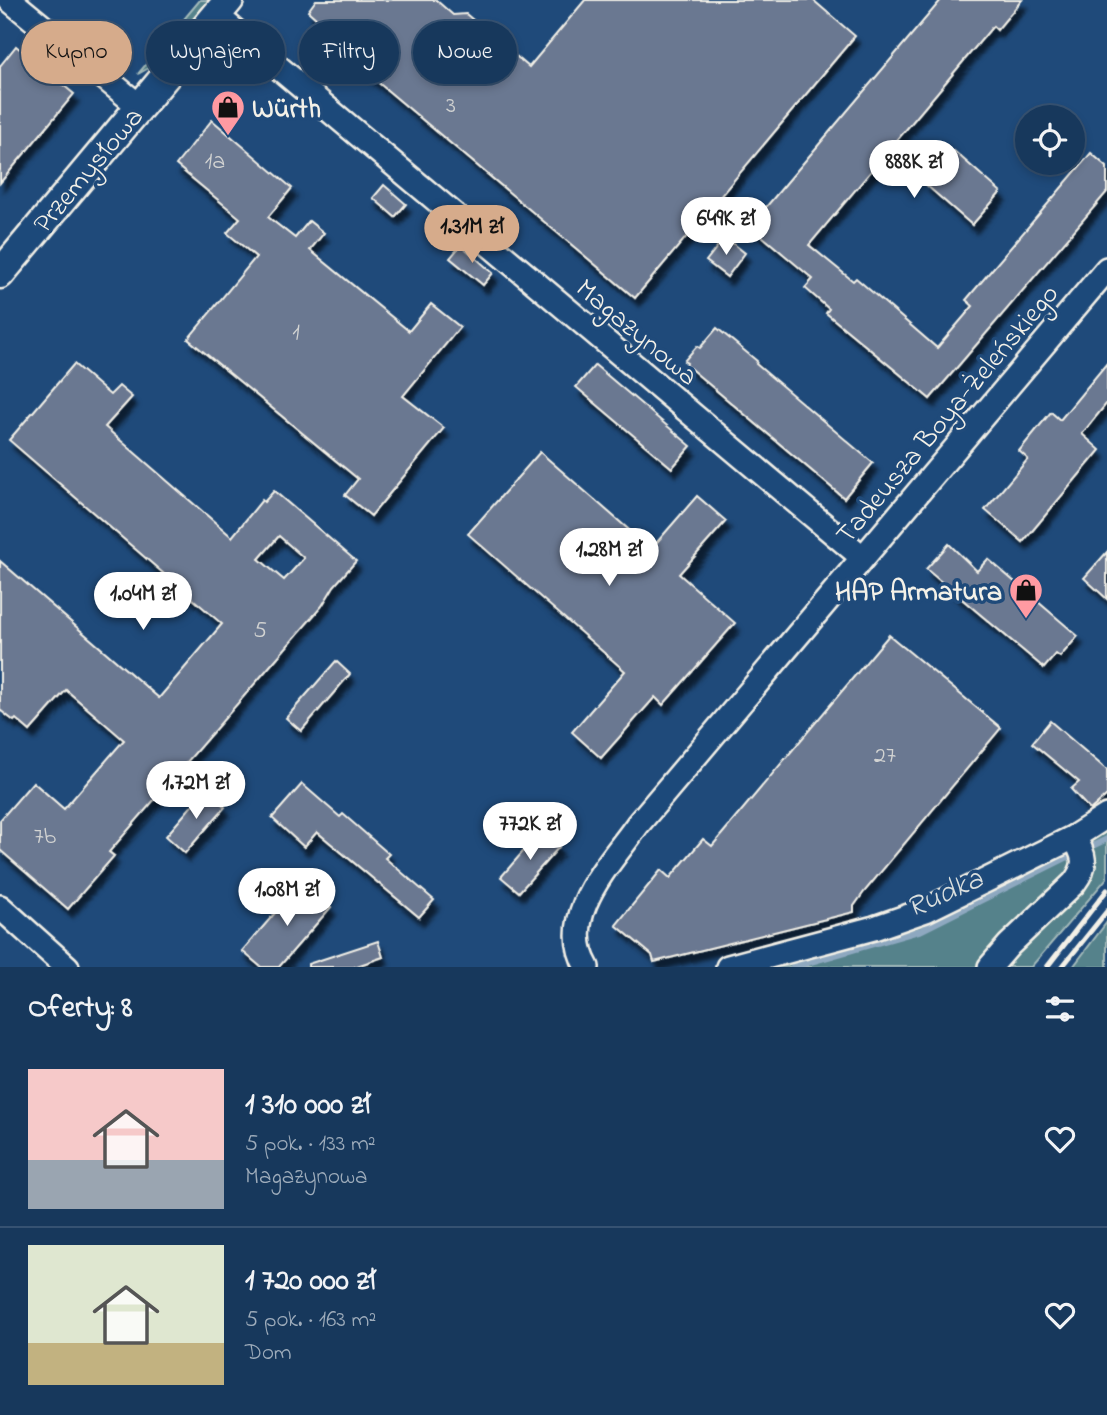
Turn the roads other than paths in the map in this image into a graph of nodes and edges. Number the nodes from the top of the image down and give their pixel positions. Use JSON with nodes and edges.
{"nodes":[{"id":1,"x":10,"y":0,"type":"edge"},
{"id":2,"x":222,"y":8,"type":"edge"},
{"id":3,"x":139,"y":106,"type":"junction"},
{"id":4,"x":1107,"y":270,"type":"edge"},
{"id":5,"x":0,"y":274,"type":"edge"},
{"id":6,"x":862,"y":557,"type":"junction"},
{"id":7,"x":1107,"y":816,"type":"edge"},
{"id":8,"x":1078,"y":845,"type":"junction"},
{"id":9,"x":0,"y":907,"type":"edge"},
{"id":10,"x":67,"y":967,"type":"edge"},
{"id":11,"x":587,"y":967,"type":"edge"},
{"id":12,"x":729,"y":967,"type":"edge"},
{"id":13,"x":990,"y":967,"type":"edge"}],
"edges":[{"from":1,"to":3,"type":"street"},
{"from":2,"to":3,"type":"street","name":"Przemysłowa"},
{"from":2,"to":6,"type":"street","name":"Magazynowa"},
{"from":3,"to":5,"type":"street","name":"Przemysłowa"},
{"from":4,"to":6,"type":"street","name":"Tadeusza Boya-Żeleńskiego"},
{"from":6,"to":11,"type":"street","name":"Tadeusza Boya-Żeleńskiego"},
{"from":7,"to":8,"type":"street"},
{"from":8,"to":12,"type":"street"},
{"from":8,"to":13,"type":"street"},
{"from":9,"to":10,"type":"street"}]}
